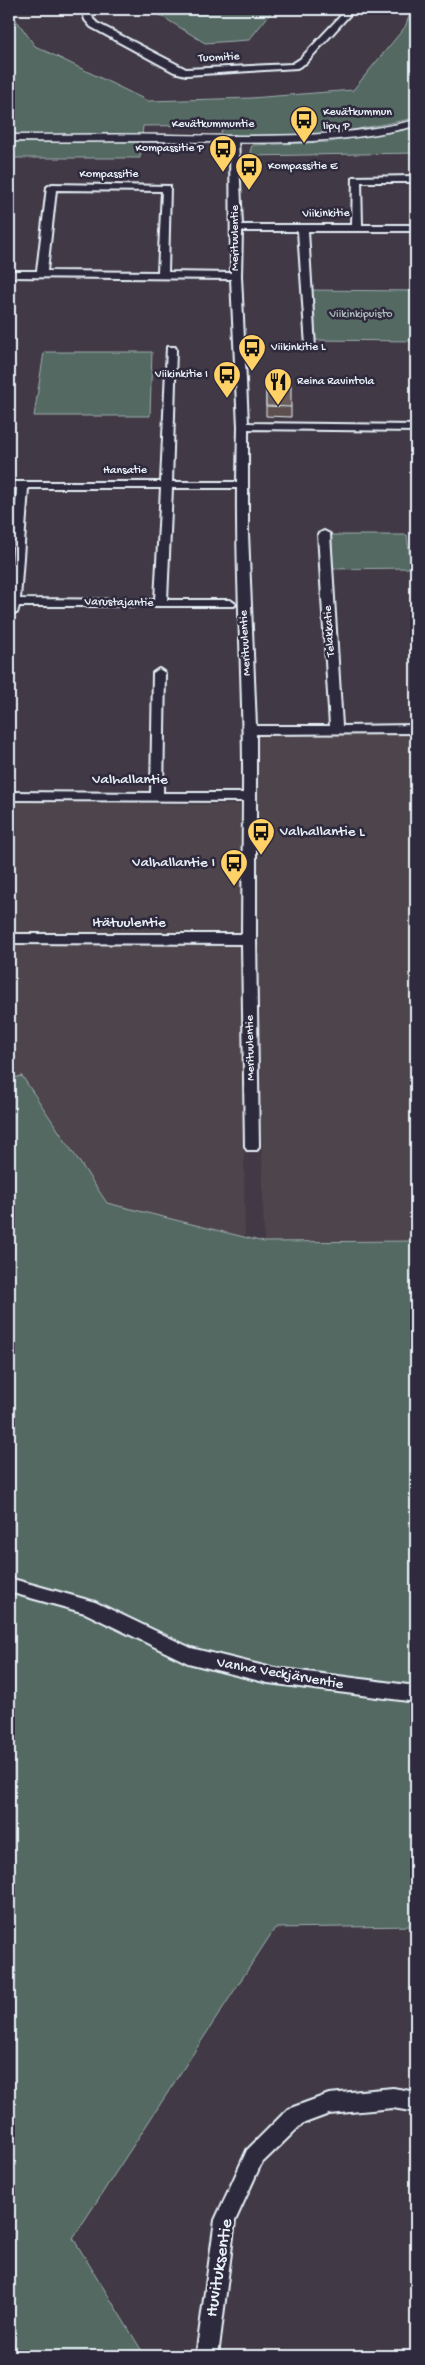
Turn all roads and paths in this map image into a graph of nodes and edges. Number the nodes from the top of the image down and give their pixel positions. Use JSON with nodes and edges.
{"nodes":[{"id":1,"x":86,"y":9,"type":"edge"},
{"id":2,"x":351,"y":9,"type":"edge"},
{"id":3,"x":416,"y":122,"type":"edge"},
{"id":4,"x":9,"y":138,"type":"edge"},
{"id":5,"x":234,"y":139,"type":"junction"},
{"id":6,"x":416,"y":179,"type":"edge"},
{"id":7,"x":237,"y":228,"type":"junction"},
{"id":8,"x":304,"y":228,"type":"junction"},
{"id":9,"x":357,"y":228,"type":"junction"},
{"id":10,"x":416,"y":228,"type":"edge"},
{"id":11,"x":9,"y":274,"type":"edge"},
{"id":12,"x":42,"y":274,"type":"junction"},
{"id":13,"x":163,"y":275,"type":"junction"},
{"id":14,"x":236,"y":276,"type":"junction"},
{"id":15,"x":311,"y":346,"type":"dead end"},
{"id":16,"x":171,"y":349,"type":"dead end"},
{"id":17,"x":243,"y":426,"type":"junction"},
{"id":18,"x":416,"y":428,"type":"edge"},
{"id":19,"x":165,"y":484,"type":"junction"},
{"id":20,"x":9,"y":485,"type":"edge"},
{"id":21,"x":23,"y":485,"type":"junction"},
{"id":22,"x":242,"y":485,"type":"junction"},
{"id":23,"x":324,"y":534,"type":"dead end"},
{"id":24,"x":161,"y":604,"type":"junction"},
{"id":25,"x":230,"y":604,"type":"dead end"},
{"id":26,"x":12,"y":605,"type":"edge"},
{"id":27,"x":159,"y":673,"type":"dead end"},
{"id":28,"x":336,"y":729,"type":"junction"},
{"id":29,"x":416,"y":729,"type":"edge"},
{"id":30,"x":250,"y":730,"type":"junction"},
{"id":31,"x":9,"y":796,"type":"edge"},
{"id":32,"x":157,"y":796,"type":"junction"},
{"id":33,"x":251,"y":797,"type":"junction"},
{"id":34,"x":9,"y":939,"type":"edge"},
{"id":35,"x":249,"y":939,"type":"junction"},
{"id":36,"x":252,"y":1146,"type":"dead end"},
{"id":37,"x":9,"y":1585,"type":"edge"},
{"id":38,"x":416,"y":1694,"type":"edge"},
{"id":39,"x":416,"y":2102,"type":"edge"},
{"id":40,"x":207,"y":2356,"type":"edge"}],
"edges":[{"from":1,"to":2,"type":"street","name":"Tuomitie"},
{"from":3,"to":5,"type":"street","name":"Kevätkummuntie"},
{"from":4,"to":5,"type":"street","name":"Kevätkummuntie"},
{"from":5,"to":7,"type":"street","name":"Merituulentie"},
{"from":6,"to":9,"type":"street"},
{"from":7,"to":8,"type":"street","name":"Viikinkitie"},
{"from":7,"to":14,"type":"street","name":"Merituulentie"},
{"from":8,"to":9,"type":"street","name":"Viikinkitie"},
{"from":8,"to":15,"type":"street"},
{"from":9,"to":10,"type":"street","name":"Viikinkitie"},
{"from":11,"to":12,"type":"street"},
{"from":12,"to":13,"type":"street"},
{"from":12,"to":13,"type":"street","name":"Kompassitie"},
{"from":13,"to":14,"type":"street"},
{"from":14,"to":17,"type":"street","name":"Merituulentie"},
{"from":16,"to":19,"type":"street"},
{"from":17,"to":18,"type":"street"},
{"from":17,"to":22,"type":"street","name":"Merituulentie"},
{"from":19,"to":21,"type":"street","name":"Hansatie"},
{"from":19,"to":22,"type":"street","name":"Hansatie"},
{"from":19,"to":24,"type":"street"},
{"from":20,"to":21,"type":"street","name":"Hansatie"},
{"from":21,"to":26,"type":"street"},
{"from":22,"to":30,"type":"street","name":"Merituulentie"},
{"from":23,"to":28,"type":"street","name":"Telakkatie"},
{"from":24,"to":25,"type":"street","name":"Varustajantie"},
{"from":24,"to":26,"type":"street","name":"Varustajantie"},
{"from":27,"to":32,"type":"street"},
{"from":28,"to":29,"type":"street"},
{"from":28,"to":30,"type":"street"},
{"from":30,"to":33,"type":"street","name":"Merituulentie"},
{"from":31,"to":32,"type":"street","name":"Valhallantie"},
{"from":32,"to":33,"type":"street","name":"Valhallantie"},
{"from":33,"to":35,"type":"street","name":"Merituulentie"},
{"from":34,"to":35,"type":"street","name":"Itätuulentie"},
{"from":35,"to":36,"type":"street","name":"Merituulentie"},
{"from":37,"to":38,"type":"street","name":"Vanha Veckjärventie"},
{"from":39,"to":40,"type":"street","name":"Huvituksentie"}]}
